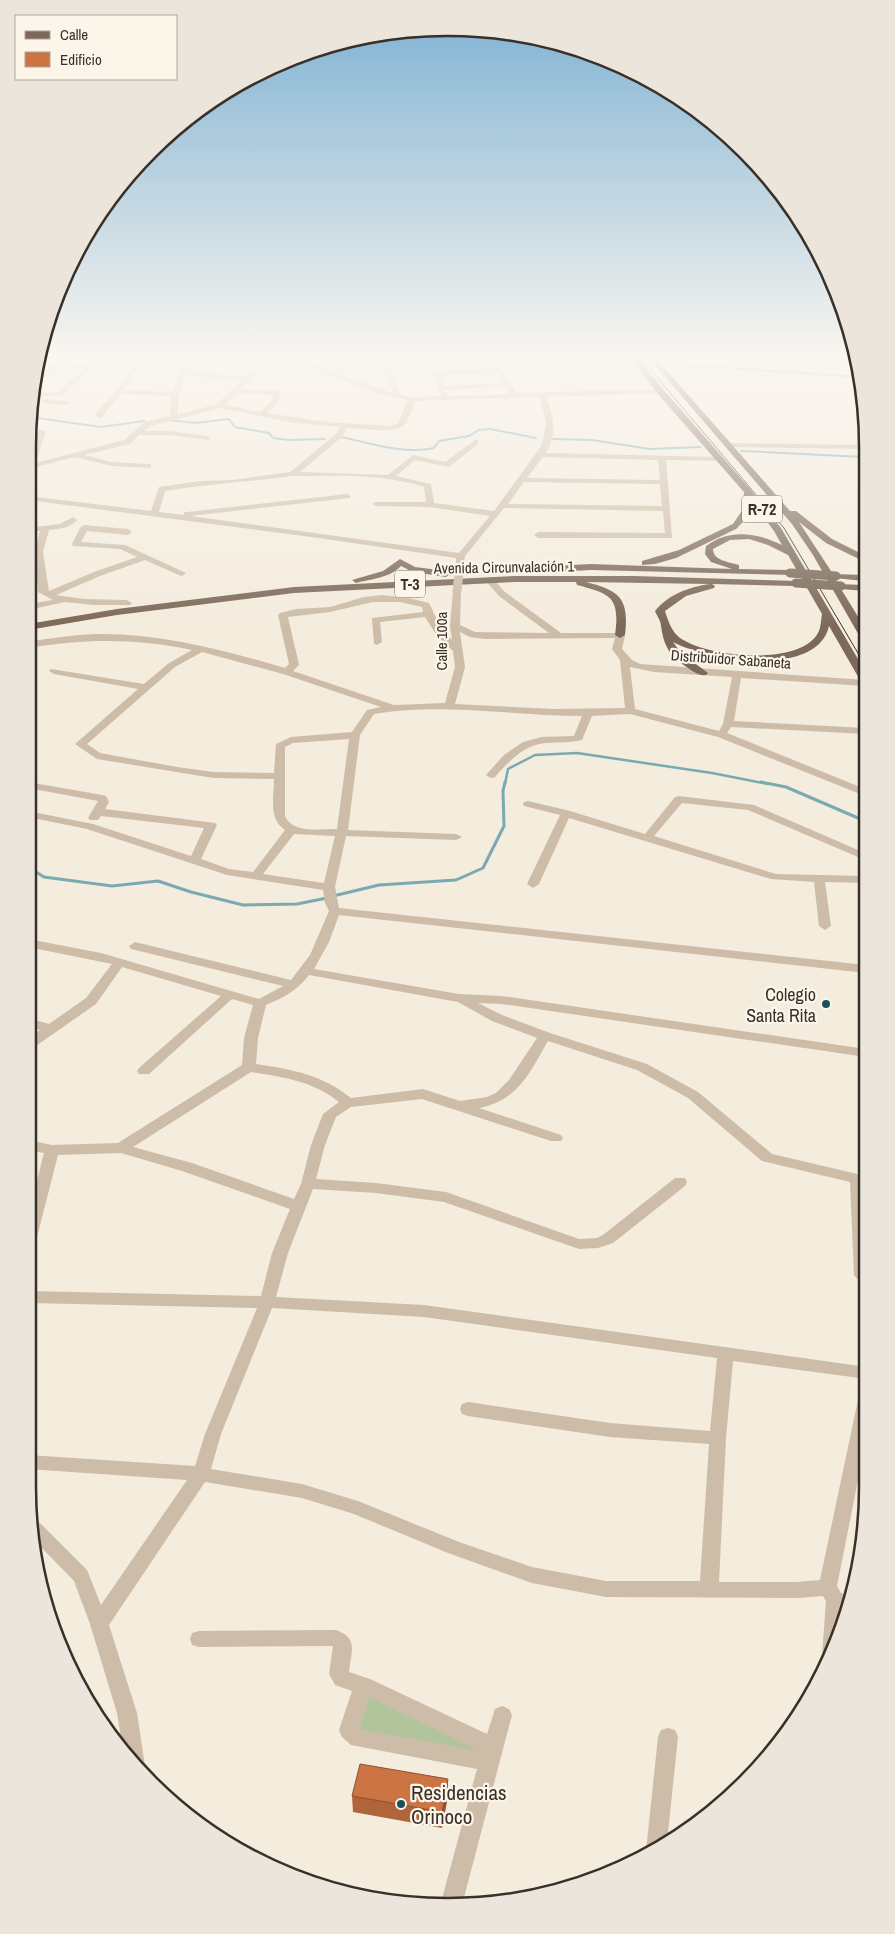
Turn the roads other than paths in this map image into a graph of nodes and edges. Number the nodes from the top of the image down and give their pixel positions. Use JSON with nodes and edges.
{"nodes":[{"id":1,"x":110,"y":446,"type":"edge"},
{"id":2,"x":325,"y":446,"type":"edge"},
{"id":3,"x":470,"y":446,"type":"edge"},
{"id":4,"x":544,"y":446,"type":"edge"},
{"id":5,"x":708,"y":446,"type":"edge"},
{"id":6,"x":730,"y":446,"type":"edge"},
{"id":7,"x":814,"y":446,"type":"edge"},
{"id":8,"x":859,"y":447,"type":"edge"},
{"id":9,"x":540,"y":454,"type":"junction"},
{"id":10,"x":76,"y":455,"type":"junction"},
{"id":11,"x":662,"y":458,"type":"junction"},
{"id":12,"x":719,"y":459,"type":"junction"},
{"id":13,"x":36,"y":463,"type":"edge"},
{"id":14,"x":148,"y":466,"type":"dead end"},
{"id":15,"x":292,"y":474,"type":"junction"},
{"id":16,"x":390,"y":477,"type":"junction"},
{"id":17,"x":521,"y":480,"type":"junction"},
{"id":18,"x":664,"y":482,"type":"junction"},
{"id":19,"x":748,"y":492,"type":"junction"},
{"id":20,"x":347,"y":496,"type":"dead end"},
{"id":21,"x":36,"y":499,"type":"edge"},
{"id":22,"x":376,"y":504,"type":"dead end"},
{"id":23,"x":780,"y":504,"type":"junction"},
{"id":24,"x":430,"y":505,"type":"junction"},
{"id":25,"x":503,"y":506,"type":"junction"},
{"id":26,"x":666,"y":508,"type":"junction"},
{"id":27,"x":154,"y":514,"type":"junction"},
{"id":28,"x":497,"y":514,"type":"junction"},
{"id":29,"x":170,"y":516,"type":"junction"},
{"id":30,"x":73,"y":520,"type":"dead end"},
{"id":31,"x":62,"y":526,"type":"junction"},
{"id":32,"x":45,"y":528,"type":"junction"},
{"id":33,"x":84,"y":528,"type":"junction"},
{"id":34,"x":36,"y":529,"type":"edge"},
{"id":35,"x":128,"y":532,"type":"dead end"},
{"id":36,"x":538,"y":535,"type":"dead end"},
{"id":37,"x":394,"y":547,"type":"junction"},
{"id":38,"x":36,"y":552,"type":"edge"},
{"id":39,"x":39,"y":552,"type":"junction"},
{"id":40,"x":824,"y":553,"type":"junction"},
{"id":41,"x":792,"y":554,"type":"junction"},
{"id":42,"x":859,"y":556,"type":"edge"},
{"id":43,"x":145,"y":557,"type":"junction"},
{"id":44,"x":461,"y":560,"type":"junction"},
{"id":45,"x":400,"y":562,"type":"junction"},
{"id":46,"x":859,"y":562,"type":"edge"},
{"id":47,"x":591,"y":568,"type":"junction"},
{"id":48,"x":766,"y":572,"type":"junction"},
{"id":49,"x":182,"y":573,"type":"dead end"},
{"id":50,"x":446,"y":574,"type":"junction"},
{"id":51,"x":859,"y":574,"type":"edge"},
{"id":52,"x":859,"y":578,"type":"edge"},
{"id":53,"x":515,"y":579,"type":"junction"},
{"id":54,"x":356,"y":580,"type":"junction"},
{"id":55,"x":490,"y":580,"type":"junction"},
{"id":56,"x":841,"y":580,"type":"junction"},
{"id":57,"x":769,"y":582,"type":"junction"},
{"id":58,"x":859,"y":586,"type":"edge"},
{"id":59,"x":48,"y":595,"type":"junction"},
{"id":60,"x":68,"y":599,"type":"junction"},
{"id":61,"x":127,"y":603,"type":"junction"},
{"id":62,"x":36,"y":605,"type":"edge"},
{"id":63,"x":847,"y":606,"type":"junction"},
{"id":64,"x":428,"y":614,"type":"junction"},
{"id":65,"x":827,"y":614,"type":"junction"},
{"id":66,"x":36,"y":617,"type":"edge"},
{"id":67,"x":859,"y":618,"type":"edge"},
{"id":68,"x":664,"y":624,"type":"junction"},
{"id":69,"x":36,"y":626,"type":"edge"},
{"id":70,"x":455,"y":626,"type":"junction"},
{"id":71,"x":859,"y":627,"type":"edge"},
{"id":72,"x":557,"y":634,"type":"junction"},
{"id":73,"x":620,"y":635,"type":"junction"},
{"id":74,"x":376,"y":642,"type":"dead end"},
{"id":75,"x":36,"y":644,"type":"edge"},
{"id":76,"x":201,"y":649,"type":"junction"},
{"id":77,"x":458,"y":650,"type":"junction"},
{"id":78,"x":624,"y":661,"type":"junction"},
{"id":79,"x":54,"y":671,"type":"dead end"},
{"id":80,"x":287,"y":671,"type":"junction"},
{"id":81,"x":859,"y":671,"type":"edge"},
{"id":82,"x":703,"y":673,"type":"junction"},
{"id":83,"x":737,"y":675,"type":"junction"},
{"id":84,"x":859,"y":682,"type":"edge"},
{"id":85,"x":146,"y":688,"type":"junction"},
{"id":86,"x":449,"y":706,"type":"junction"},
{"id":87,"x":391,"y":707,"type":"junction"},
{"id":88,"x":630,"y":710,"type":"junction"},
{"id":89,"x":588,"y":714,"type":"junction"},
{"id":90,"x":728,"y":724,"type":"junction"},
{"id":91,"x":859,"y":731,"type":"edge"},
{"id":92,"x":355,"y":735,"type":"junction"},
{"id":93,"x":722,"y":735,"type":"junction"},
{"id":94,"x":491,"y":775,"type":"dead end"},
{"id":95,"x":279,"y":776,"type":"junction"},
{"id":96,"x":36,"y":786,"type":"edge"},
{"id":97,"x":859,"y":791,"type":"edge"},
{"id":98,"x":528,"y":804,"type":"dead end"},
{"id":99,"x":98,"y":812,"type":"junction"},
{"id":100,"x":566,"y":812,"type":"junction"},
{"id":101,"x":36,"y":816,"type":"edge"},
{"id":102,"x":89,"y":826,"type":"junction"},
{"id":103,"x":292,"y":830,"type":"junction"},
{"id":104,"x":342,"y":831,"type":"junction"},
{"id":105,"x":648,"y":837,"type":"junction"},
{"id":106,"x":456,"y":838,"type":"dead end"},
{"id":107,"x":859,"y":854,"type":"edge"},
{"id":108,"x":194,"y":861,"type":"junction"},
{"id":109,"x":255,"y":876,"type":"junction"},
{"id":110,"x":819,"y":879,"type":"junction"},
{"id":111,"x":859,"y":880,"type":"edge"},
{"id":112,"x":533,"y":884,"type":"dead end"},
{"id":113,"x":331,"y":898,"type":"junction"},
{"id":114,"x":825,"y":926,"type":"dead end"},
{"id":115,"x":36,"y":945,"type":"edge"},
{"id":116,"x":135,"y":946,"type":"dead end"},
{"id":117,"x":120,"y":963,"type":"junction"},
{"id":118,"x":859,"y":968,"type":"edge"},
{"id":119,"x":307,"y":971,"type":"junction"},
{"id":120,"x":294,"y":985,"type":"junction"},
{"id":121,"x":229,"y":994,"type":"junction"},
{"id":122,"x":459,"y":998,"type":"junction"},
{"id":123,"x":260,"y":1003,"type":"junction"},
{"id":124,"x":36,"y":1025,"type":"edge"},
{"id":125,"x":50,"y":1029,"type":"junction"},
{"id":126,"x":545,"y":1036,"type":"junction"},
{"id":127,"x":36,"y":1039,"type":"edge"},
{"id":128,"x":859,"y":1052,"type":"edge"},
{"id":129,"x":249,"y":1067,"type":"junction"},
{"id":130,"x":144,"y":1071,"type":"dead end"},
{"id":131,"x":348,"y":1103,"type":"junction"},
{"id":132,"x":458,"y":1106,"type":"junction"},
{"id":133,"x":556,"y":1138,"type":"dead end"},
{"id":134,"x":36,"y":1146,"type":"edge"},
{"id":135,"x":121,"y":1148,"type":"junction"},
{"id":136,"x":52,"y":1150,"type":"junction"},
{"id":137,"x":859,"y":1179,"type":"edge"},
{"id":138,"x":680,"y":1182,"type":"dead end"},
{"id":139,"x":308,"y":1184,"type":"junction"},
{"id":140,"x":298,"y":1206,"type":"junction"},
{"id":141,"x":36,"y":1211,"type":"edge"},
{"id":142,"x":36,"y":1297,"type":"edge"},
{"id":143,"x":267,"y":1302,"type":"junction"},
{"id":144,"x":726,"y":1353,"type":"junction"},
{"id":145,"x":859,"y":1372,"type":"edge"},
{"id":146,"x":468,"y":1409,"type":"dead end"},
{"id":147,"x":718,"y":1438,"type":"junction"},
{"id":148,"x":859,"y":1449,"type":"edge"},
{"id":149,"x":36,"y":1463,"type":"edge"},
{"id":150,"x":201,"y":1474,"type":"junction"},
{"id":151,"x":39,"y":1533,"type":"edge"},
{"id":152,"x":709,"y":1590,"type":"junction"},
{"id":153,"x":837,"y":1596,"type":"edge"},
{"id":154,"x":100,"y":1624,"type":"junction"},
{"id":155,"x":833,"y":1629,"type":"edge"},
{"id":156,"x":199,"y":1639,"type":"dead end"},
{"id":157,"x":363,"y":1685,"type":"junction"},
{"id":158,"x":502,"y":1715,"type":"dead end"},
{"id":159,"x":668,"y":1737,"type":"dead end"},
{"id":160,"x":133,"y":1752,"type":"edge"},
{"id":161,"x":491,"y":1755,"type":"junction"},
{"id":162,"x":657,"y":1840,"type":"edge"},
{"id":163,"x":453,"y":1898,"type":"edge"}],
"edges":[{"from":1,"to":10,"type":"street"},
{"from":2,"to":15,"type":"street"},
{"from":3,"to":16,"type":"street"},
{"from":4,"to":9,"type":"street"},
{"from":5,"to":12,"type":"main road","number":"R-72"},
{"from":6,"to":23,"type":"main road","number":"R-72"},
{"from":7,"to":8,"type":"street"},
{"from":9,"to":11,"type":"street"},
{"from":9,"to":17,"type":"street"},
{"from":10,"to":13,"type":"street"},
{"from":10,"to":14,"type":"street"},
{"from":11,"to":12,"type":"street"},
{"from":11,"to":18,"type":"street"},
{"from":12,"to":19,"type":"main road","number":"R-72"},
{"from":15,"to":16,"type":"street"},
{"from":15,"to":27,"type":"street"},
{"from":16,"to":24,"type":"street"},
{"from":17,"to":18,"type":"street"},
{"from":17,"to":25,"type":"street"},
{"from":18,"to":26,"type":"street"},
{"from":19,"to":41,"type":"main road","number":"R-72"},
{"from":19,"to":47,"type":"main road"},
{"from":20,"to":29,"type":"street"},
{"from":21,"to":27,"type":"street"},
{"from":22,"to":24,"type":"street"},
{"from":23,"to":40,"type":"main road","number":"R-72"},
{"from":23,"to":42,"type":"main road"},
{"from":24,"to":28,"type":"street"},
{"from":25,"to":26,"type":"street"},
{"from":25,"to":28,"type":"street"},
{"from":26,"to":36,"type":"street"},
{"from":27,"to":29,"type":"street"},
{"from":28,"to":44,"type":"street"},
{"from":29,"to":37,"type":"street"},
{"from":30,"to":31,"type":"street"},
{"from":31,"to":32,"type":"street"},
{"from":31,"to":33,"type":"street"},
{"from":32,"to":34,"type":"street"},
{"from":32,"to":39,"type":"street"},
{"from":33,"to":35,"type":"street"},
{"from":33,"to":43,"type":"street"},
{"from":37,"to":44,"type":"street"},
{"from":37,"to":45,"type":"street"},
{"from":38,"to":39,"type":"street"},
{"from":39,"to":59,"type":"street"},
{"from":40,"to":46,"type":"main road"},
{"from":40,"to":63,"type":"main road","number":"R-72"},
{"from":41,"to":48,"type":"main road"},
{"from":41,"to":65,"type":"main road","number":"R-72"},
{"from":43,"to":49,"type":"street"},
{"from":43,"to":59,"type":"street"},
{"from":44,"to":70,"type":"street","name":"Calle 100a","bridge":true},
{"from":45,"to":50,"type":"main road"},
{"from":45,"to":54,"type":"main road"},
{"from":47,"to":48,"type":"main road","name":"Avenida Circunvalación 1","number":"T-3"},
{"from":47,"to":50,"type":"main road","name":"Avenida Circunvalación 1","number":"T-3"},
{"from":48,"to":56,"type":"main road","name":"Avenida Circunvalación 1","number":"T-3","bridge":true},
{"from":50,"to":54,"type":"main road","name":"Avenida Circunvalación 1","number":"T-3"},
{"from":51,"to":56,"type":"main road"},
{"from":52,"to":56,"type":"main road","name":"Avenida Circunvalación 1","number":"T-3"},
{"from":53,"to":55,"type":"main road","name":"Avenida Circunvalación 1","number":"T-3"},
{"from":53,"to":57,"type":"main road","name":"Avenida Circunvalación 1","number":"T-3"},
{"from":53,"to":73,"type":"main road"},
{"from":54,"to":61,"type":"main road","name":"Avenida Circunvalación 1","number":"T-3"},
{"from":55,"to":69,"type":"main road","name":"Avenida Circunvalación 1","number":"T-3"},
{"from":55,"to":72,"type":"street"},
{"from":56,"to":57,"type":"main road","name":"Avenida Circunvalación 1","number":"T-3","bridge":true},
{"from":56,"to":58,"type":"main road","name":"Avenida Circunvalación 1","number":"T-3"},
{"from":57,"to":68,"type":"main road"},
{"from":59,"to":60,"type":"street"},
{"from":60,"to":61,"type":"street"},
{"from":60,"to":62,"type":"street"},
{"from":61,"to":66,"type":"main road","name":"Avenida Circunvalación 1","number":"T-3"},
{"from":63,"to":67,"type":"main road"},
{"from":63,"to":71,"type":"main road","number":"R-72"},
{"from":64,"to":74,"type":"street"},
{"from":64,"to":77,"type":"street"},
{"from":64,"to":80,"type":"street"},
{"from":65,"to":68,"type":"main road"},
{"from":65,"to":81,"type":"main road","number":"R-72"},
{"from":68,"to":82,"type":"main road"},
{"from":70,"to":72,"type":"street"},
{"from":70,"to":77,"type":"street","name":"Calle 100a"},
{"from":72,"to":73,"type":"street"},
{"from":73,"to":78,"type":"street"},
{"from":75,"to":76,"type":"street"},
{"from":76,"to":80,"type":"street"},
{"from":76,"to":85,"type":"street"},
{"from":77,"to":86,"type":"street","name":"Calle 100a"},
{"from":78,"to":82,"type":"street","name":"Distribuidor Sabaneta"},
{"from":78,"to":88,"type":"street"},
{"from":79,"to":85,"type":"street"},
{"from":80,"to":87,"type":"street"},
{"from":82,"to":83,"type":"street","name":"Distribuidor Sabaneta"},
{"from":83,"to":84,"type":"street","name":"Distribuidor Sabaneta"},
{"from":83,"to":90,"type":"street"},
{"from":85,"to":95,"type":"street"},
{"from":86,"to":87,"type":"street"},
{"from":86,"to":89,"type":"street"},
{"from":87,"to":92,"type":"street"},
{"from":88,"to":89,"type":"street"},
{"from":88,"to":93,"type":"street"},
{"from":89,"to":94,"type":"street"},
{"from":90,"to":91,"type":"street"},
{"from":90,"to":93,"type":"street"},
{"from":92,"to":95,"type":"street"},
{"from":92,"to":104,"type":"street"},
{"from":93,"to":97,"type":"street"},
{"from":95,"to":103,"type":"street"},
{"from":96,"to":99,"type":"street"},
{"from":98,"to":100,"type":"street"},
{"from":99,"to":102,"type":"street"},
{"from":99,"to":108,"type":"street"},
{"from":100,"to":105,"type":"street"},
{"from":100,"to":112,"type":"street"},
{"from":101,"to":102,"type":"street"},
{"from":102,"to":108,"type":"street"},
{"from":103,"to":104,"type":"street"},
{"from":103,"to":109,"type":"street"},
{"from":104,"to":106,"type":"street"},
{"from":104,"to":113,"type":"street"},
{"from":105,"to":107,"type":"street"},
{"from":105,"to":110,"type":"street"},
{"from":108,"to":109,"type":"street"},
{"from":109,"to":113,"type":"street"},
{"from":110,"to":111,"type":"street"},
{"from":110,"to":114,"type":"street"},
{"from":113,"to":118,"type":"street"},
{"from":113,"to":119,"type":"street"},
{"from":115,"to":117,"type":"street"},
{"from":116,"to":120,"type":"street"},
{"from":117,"to":121,"type":"street"},
{"from":117,"to":125,"type":"street"},
{"from":119,"to":120,"type":"street"},
{"from":119,"to":122,"type":"street"},
{"from":120,"to":123,"type":"street"},
{"from":121,"to":123,"type":"street"},
{"from":121,"to":130,"type":"street"},
{"from":122,"to":126,"type":"street"},
{"from":122,"to":128,"type":"street"},
{"from":123,"to":129,"type":"street"},
{"from":124,"to":125,"type":"street"},
{"from":125,"to":127,"type":"street"},
{"from":126,"to":132,"type":"street"},
{"from":126,"to":137,"type":"street"},
{"from":129,"to":131,"type":"street"},
{"from":129,"to":135,"type":"street"},
{"from":131,"to":132,"type":"street"},
{"from":131,"to":139,"type":"street"},
{"from":132,"to":133,"type":"street"},
{"from":134,"to":136,"type":"street"},
{"from":135,"to":136,"type":"street"},
{"from":135,"to":140,"type":"street"},
{"from":136,"to":141,"type":"street"},
{"from":138,"to":139,"type":"street"},
{"from":139,"to":140,"type":"street"},
{"from":140,"to":143,"type":"street"},
{"from":142,"to":143,"type":"street"},
{"from":143,"to":144,"type":"street"},
{"from":143,"to":150,"type":"street"},
{"from":144,"to":145,"type":"street"},
{"from":144,"to":147,"type":"street"},
{"from":146,"to":147,"type":"street"},
{"from":147,"to":152,"type":"street"},
{"from":148,"to":153,"type":"street"},
{"from":149,"to":150,"type":"street"},
{"from":150,"to":152,"type":"street"},
{"from":150,"to":154,"type":"street"},
{"from":151,"to":154,"type":"street"},
{"from":152,"to":153,"type":"street"},
{"from":153,"to":155,"type":"street"},
{"from":154,"to":160,"type":"street"},
{"from":156,"to":157,"type":"street"},
{"from":157,"to":161,"type":"street"},
{"from":157,"to":161,"type":"street"},
{"from":158,"to":161,"type":"street"},
{"from":159,"to":162,"type":"street"},
{"from":161,"to":163,"type":"street"}]}
